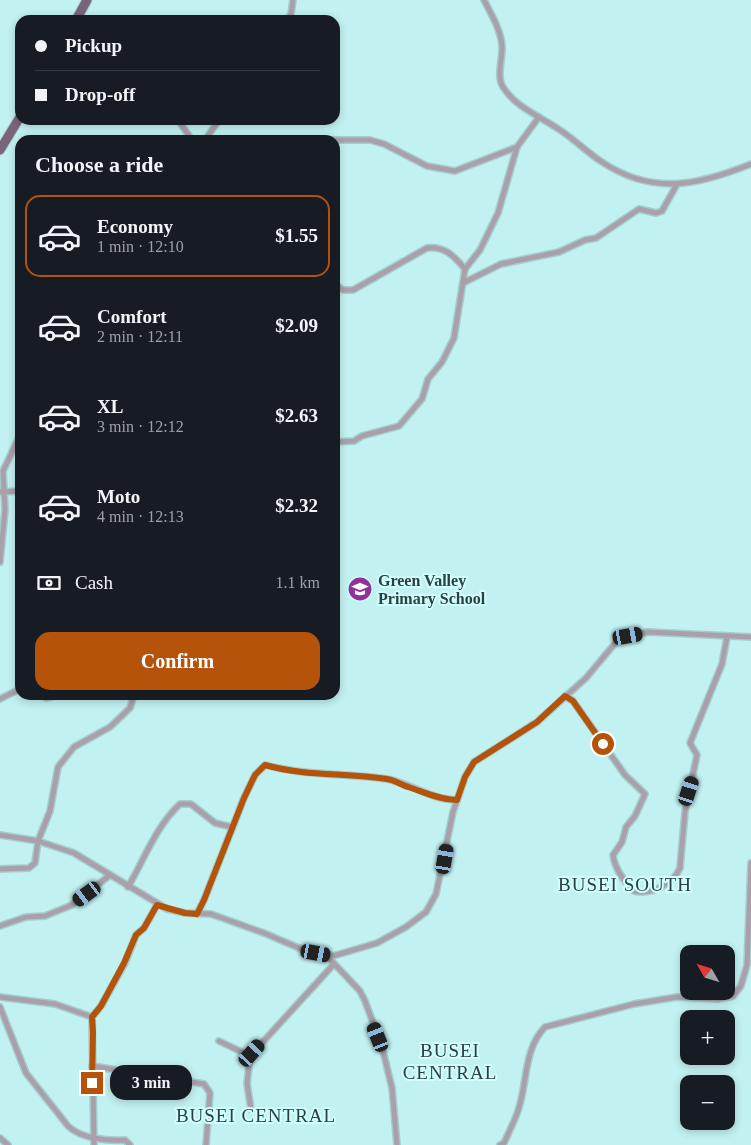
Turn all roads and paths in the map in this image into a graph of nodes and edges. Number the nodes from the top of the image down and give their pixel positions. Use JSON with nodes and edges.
{"nodes":[{"id":1,"x":87,"y":0,"type":"edge"},
{"id":2,"x":293,"y":0,"type":"edge"},
{"id":3,"x":484,"y":0,"type":"edge"},
{"id":4,"x":79,"y":15,"type":"edge"},
{"id":5,"x":290,"y":15,"type":"edge"},
{"id":6,"x":539,"y":117,"type":"junction"},
{"id":7,"x":15,"y":125,"type":"edge"},
{"id":8,"x":340,"y":140,"type":"edge"},
{"id":9,"x":517,"y":147,"type":"junction"},
{"id":10,"x":0,"y":150,"type":"edge"},
{"id":11,"x":751,"y":164,"type":"edge"},
{"id":12,"x":676,"y":186,"type":"junction"},
{"id":13,"x":465,"y":269,"type":"junction"},
{"id":14,"x":463,"y":283,"type":"junction"},
{"id":15,"x":340,"y":287,"type":"edge"},
{"id":16,"x":340,"y":442,"type":"edge"},
{"id":17,"x":15,"y":446,"type":"edge"},
{"id":18,"x":15,"y":491,"type":"edge"},
{"id":19,"x":2,"y":492,"type":"edge"},
{"id":20,"x":0,"y":562,"type":"edge"},
{"id":21,"x":727,"y":637,"type":"junction"},
{"id":22,"x":751,"y":637,"type":"edge"},
{"id":23,"x":15,"y":692,"type":"edge"},
{"id":24,"x":565,"y":696,"type":"junction"},
{"id":25,"x":0,"y":699,"type":"edge"},
{"id":26,"x":132,"y":700,"type":"edge"},
{"id":27,"x":457,"y":800,"type":"junction"},
{"id":28,"x":232,"y":828,"type":"junction"},
{"id":29,"x":0,"y":835,"type":"edge"},
{"id":30,"x":38,"y":841,"type":"junction"},
{"id":31,"x":751,"y":863,"type":"edge"},
{"id":32,"x":0,"y":869,"type":"edge"},
{"id":33,"x":110,"y":875,"type":"junction"},
{"id":34,"x":128,"y":887,"type":"junction"},
{"id":35,"x":157,"y":905,"type":"junction"},
{"id":36,"x":197,"y":914,"type":"junction"},
{"id":37,"x":0,"y":926,"type":"edge"},
{"id":38,"x":326,"y":955,"type":"junction"},
{"id":39,"x":334,"y":964,"type":"junction"},
{"id":40,"x":0,"y":997,"type":"edge"},
{"id":41,"x":0,"y":1007,"type":"edge"},
{"id":42,"x":92,"y":1017,"type":"junction"},
{"id":43,"x":219,"y":1042,"type":"dead end"},
{"id":44,"x":250,"y":1056,"type":"junction"},
{"id":45,"x":92,"y":1066,"type":"junction"},
{"id":46,"x":251,"y":1109,"type":"dead end"},
{"id":47,"x":94,"y":1136,"type":"junction"},
{"id":48,"x":0,"y":1138,"type":"edge"},
{"id":49,"x":8,"y":1145,"type":"edge"},
{"id":50,"x":94,"y":1145,"type":"edge"},
{"id":51,"x":130,"y":1145,"type":"edge"},
{"id":52,"x":206,"y":1145,"type":"edge"},
{"id":53,"x":397,"y":1145,"type":"edge"},
{"id":54,"x":500,"y":1145,"type":"edge"}],
"edges":[{"from":1,"to":4,"type":"main road"},
{"from":2,"to":5,"type":"street"},
{"from":3,"to":6,"type":"street"},
{"from":6,"to":9,"type":"street"},
{"from":6,"to":12,"type":"street"},
{"from":7,"to":10,"type":"main road"},
{"from":8,"to":9,"type":"street"},
{"from":9,"to":13,"type":"street"},
{"from":11,"to":12,"type":"street"},
{"from":12,"to":14,"type":"street"},
{"from":13,"to":14,"type":"street"},
{"from":13,"to":15,"type":"street"},
{"from":14,"to":16,"type":"street"},
{"from":17,"to":19,"type":"street"},
{"from":18,"to":19,"type":"street"},
{"from":19,"to":20,"type":"street"},
{"from":21,"to":22,"type":"street"},
{"from":21,"to":24,"type":"street"},
{"from":21,"to":24,"type":"street"},
{"from":23,"to":25,"type":"street"},
{"from":24,"to":27,"type":"street"},
{"from":26,"to":30,"type":"street"},
{"from":27,"to":28,"type":"street"},
{"from":27,"to":38,"type":"street"},
{"from":28,"to":34,"type":"street"},
{"from":28,"to":36,"type":"street"},
{"from":29,"to":30,"type":"street"},
{"from":30,"to":32,"type":"street"},
{"from":30,"to":33,"type":"street"},
{"from":31,"to":54,"type":"street"},
{"from":33,"to":34,"type":"street"},
{"from":33,"to":37,"type":"street"},
{"from":34,"to":35,"type":"street"},
{"from":35,"to":36,"type":"street"},
{"from":35,"to":42,"type":"street"},
{"from":36,"to":38,"type":"street"},
{"from":38,"to":39,"type":"street"},
{"from":39,"to":44,"type":"street"},
{"from":39,"to":53,"type":"street"},
{"from":40,"to":42,"type":"street"},
{"from":41,"to":47,"type":"street"},
{"from":42,"to":45,"type":"street"},
{"from":43,"to":44,"type":"street"},
{"from":44,"to":46,"type":"street"},
{"from":45,"to":47,"type":"street"},
{"from":45,"to":52,"type":"street"},
{"from":47,"to":50,"type":"street"},
{"from":47,"to":51,"type":"street"},
{"from":48,"to":49,"type":"street"}]}
